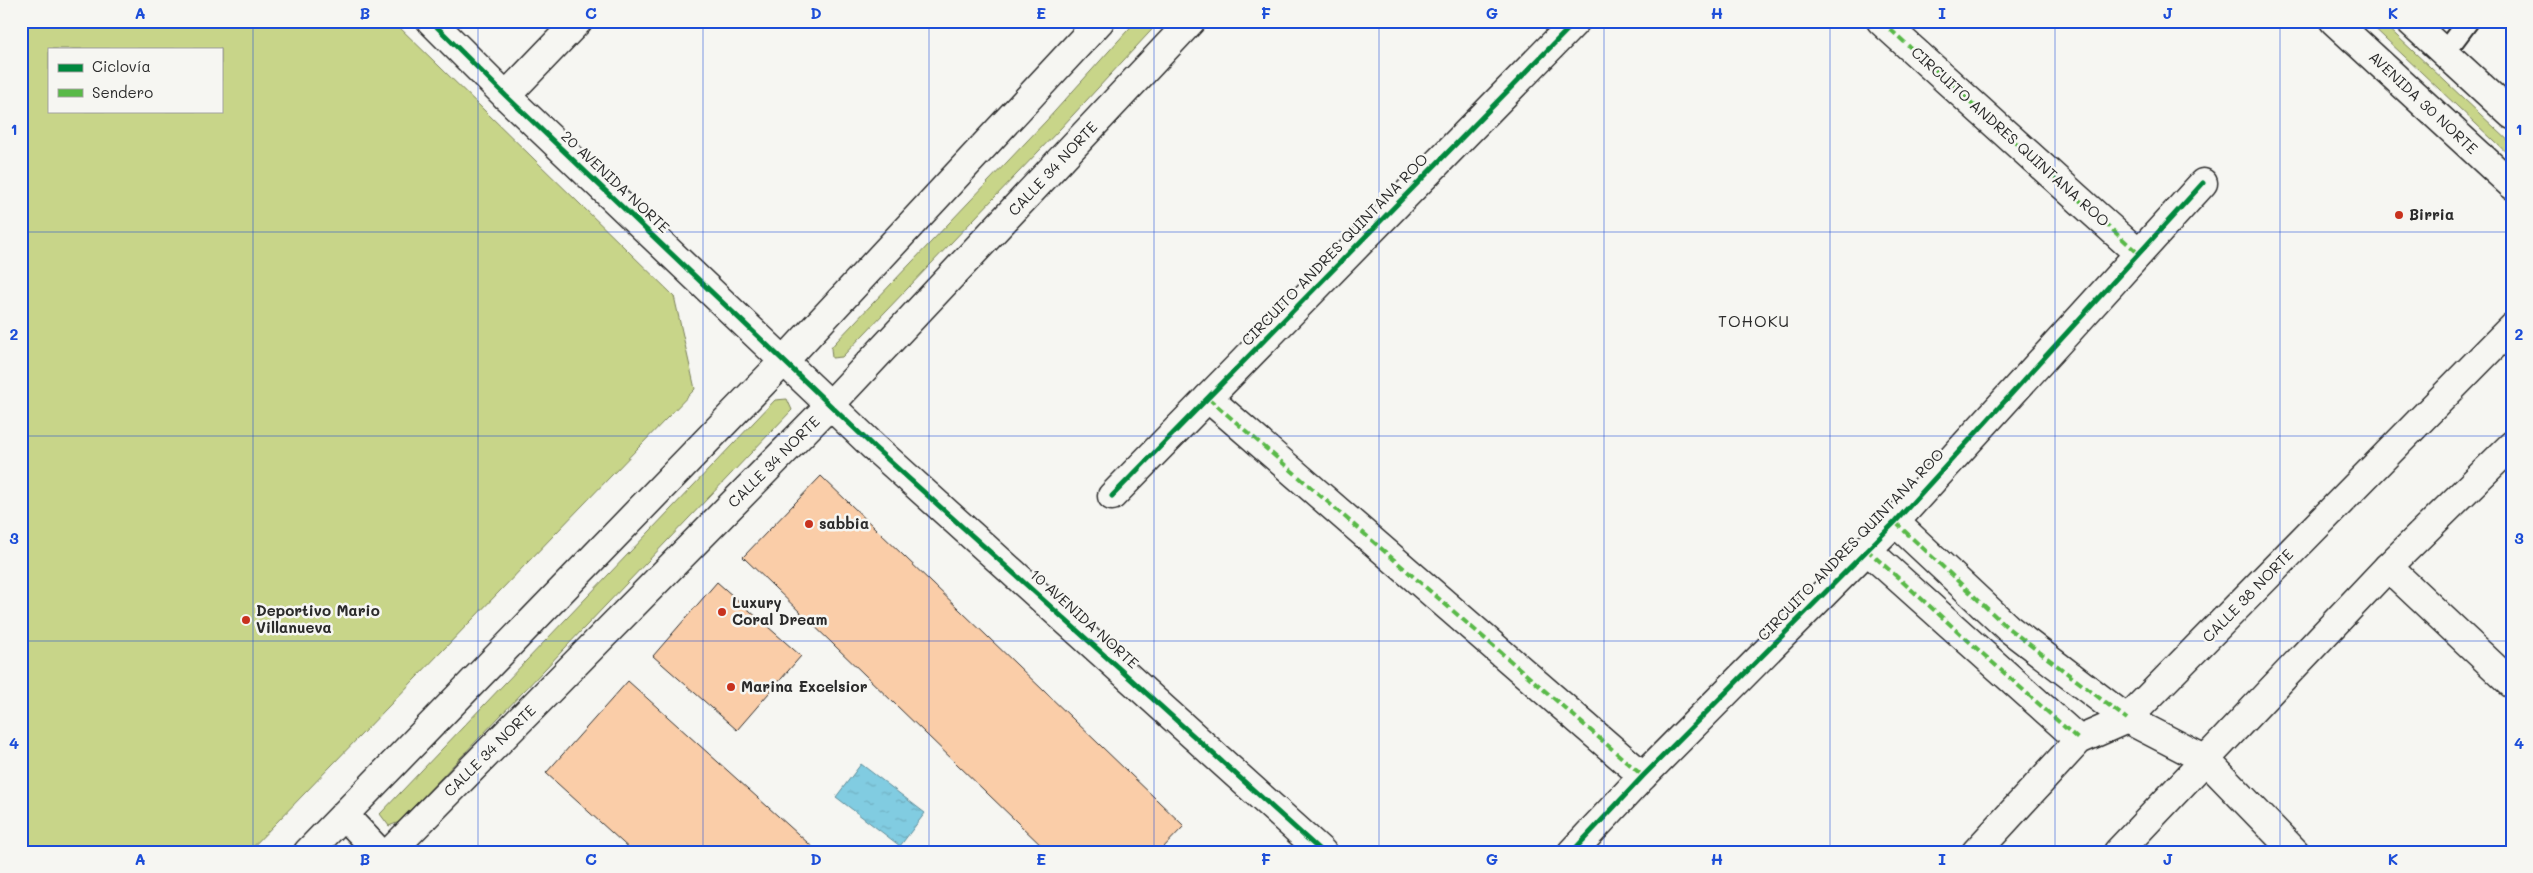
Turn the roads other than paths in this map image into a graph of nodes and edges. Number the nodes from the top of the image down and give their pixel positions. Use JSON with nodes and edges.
{"nodes":[{"id":1,"x":431,"y":21,"type":"edge"},
{"id":2,"x":578,"y":21,"type":"edge"},
{"id":3,"x":1100,"y":21,"type":"edge"},
{"id":4,"x":1191,"y":21,"type":"edge"},
{"id":5,"x":1576,"y":21,"type":"edge"},
{"id":6,"x":1881,"y":21,"type":"edge"},
{"id":7,"x":2334,"y":21,"type":"edge"},
{"id":8,"x":2410,"y":21,"type":"edge"},
{"id":9,"x":2468,"y":21,"type":"edge"},
{"id":10,"x":2444,"y":53,"type":"junction"},
{"id":11,"x":506,"y":96,"type":"junction"},
{"id":12,"x":2512,"y":115,"type":"edge"},
{"id":13,"x":2203,"y":184,"type":"dead end"},
{"id":14,"x":2512,"y":185,"type":"edge"},
{"id":15,"x":2138,"y":253,"type":"junction"},
{"id":16,"x":2512,"y":327,"type":"edge"},
{"id":17,"x":784,"y":360,"type":"junction"},
{"id":18,"x":1208,"y":398,"type":"junction"},
{"id":19,"x":831,"y":404,"type":"junction"},
{"id":20,"x":2512,"y":444,"type":"edge"},
{"id":21,"x":1112,"y":496,"type":"dead end"},
{"id":22,"x":1895,"y":522,"type":"junction"},
{"id":23,"x":1866,"y":549,"type":"junction"},
{"id":24,"x":2388,"y":567,"type":"junction"},
{"id":25,"x":2512,"y":684,"type":"edge"},
{"id":26,"x":2127,"y":719,"type":"junction"},
{"id":27,"x":2079,"y":740,"type":"junction"},
{"id":28,"x":2206,"y":760,"type":"junction"},
{"id":29,"x":1643,"y":776,"type":"junction"},
{"id":30,"x":344,"y":815,"type":"junction"},
{"id":31,"x":308,"y":852,"type":"edge"},
{"id":32,"x":379,"y":852,"type":"edge"},
{"id":33,"x":390,"y":852,"type":"edge"},
{"id":34,"x":1322,"y":852,"type":"edge"},
{"id":35,"x":1572,"y":852,"type":"edge"},
{"id":36,"x":1976,"y":852,"type":"edge"},
{"id":37,"x":2118,"y":852,"type":"edge"},
{"id":38,"x":2295,"y":852,"type":"edge"}],
"edges":[{"from":1,"to":11,"type":"street","name":"20 AVENIDA NORTE"},
{"from":2,"to":11,"type":"street"},
{"from":3,"to":17,"type":"street"},
{"from":4,"to":19,"type":"street","name":"CALLE 34 NORTE"},
{"from":5,"to":18,"type":"street","name":"CIRCUITO ANDRES QUINTANA ROO"},
{"from":6,"to":15,"type":"street","name":"CIRCUITO ANDRES QUINTANA ROO"},
{"from":7,"to":14,"type":"street","name":"AVENIDA 30 NORTE"},
{"from":8,"to":10,"type":"street"},
{"from":9,"to":10,"type":"lane"},
{"from":10,"to":12,"type":"street"},
{"from":11,"to":17,"type":"street","name":"20 AVENIDA NORTE"},
{"from":13,"to":15,"type":"street","name":"CIRCUITO ANDRES QUINTANA ROO"},
{"from":15,"to":22,"type":"street","name":"CIRCUITO ANDRES QUINTANA ROO"},
{"from":16,"to":26,"type":"street","name":"CALLE 38 NORTE"},
{"from":17,"to":19,"type":"street","name":"20 AVENIDA NORTE"},
{"from":17,"to":30,"type":"street"},
{"from":18,"to":21,"type":"street","name":"CIRCUITO ANDRES QUINTANA ROO"},
{"from":18,"to":29,"type":"street"},
{"from":19,"to":33,"type":"street","name":"CALLE 34 NORTE"},
{"from":19,"to":34,"type":"street","name":"10 AVENIDA NORTE"},
{"from":20,"to":24,"type":"street"},
{"from":22,"to":23,"type":"street","name":"CIRCUITO ANDRES QUINTANA ROO"},
{"from":22,"to":26,"type":"street","name":"CIRCUITO ANDRES QUINTANA ROO"},
{"from":23,"to":27,"type":"street","name":"CIRCUITO ANDRES QUINTANA ROO"},
{"from":23,"to":29,"type":"street","name":"CIRCUITO ANDRES QUINTANA ROO"},
{"from":24,"to":25,"type":"street"},
{"from":24,"to":28,"type":"street"},
{"from":26,"to":27,"type":"street","name":"CALLE 38 NORTE"},
{"from":26,"to":28,"type":"street","name":"CIRCUITO ANDRES QUINTANA ROO"},
{"from":27,"to":36,"type":"street","name":"CALLE 38 NORTE"},
{"from":28,"to":37,"type":"street"},
{"from":28,"to":38,"type":"street","name":"CIRCUITO ANDRES QUINTANA ROO"},
{"from":29,"to":35,"type":"street","name":"CIRCUITO ANDRES QUINTANA ROO"},
{"from":30,"to":31,"type":"street"},
{"from":30,"to":32,"type":"street"}]}
